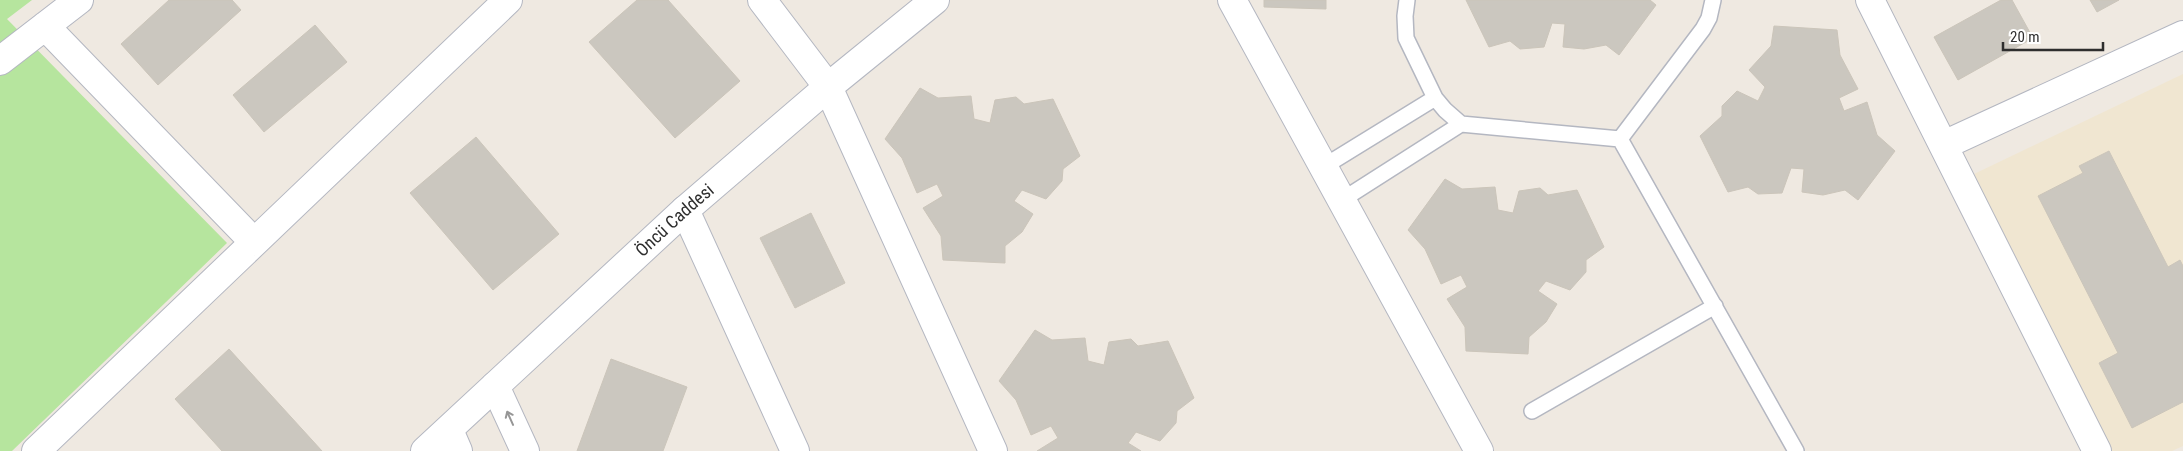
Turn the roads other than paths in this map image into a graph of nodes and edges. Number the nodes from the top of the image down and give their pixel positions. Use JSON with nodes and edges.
{"nodes":[{"id":1,"x":79,"y":0,"type":"edge"},
{"id":2,"x":508,"y":0,"type":"edge"},
{"id":3,"x":762,"y":0,"type":"edge"},
{"id":4,"x":935,"y":0,"type":"edge"},
{"id":5,"x":1232,"y":0,"type":"edge"},
{"id":6,"x":1407,"y":0,"type":"edge"},
{"id":7,"x":1713,"y":0,"type":"edge"},
{"id":8,"x":1870,"y":0,"type":"edge"},
{"id":9,"x":45,"y":26,"type":"junction"},
{"id":10,"x":2183,"y":36,"type":"edge"},
{"id":11,"x":0,"y":61,"type":"edge"},
{"id":12,"x":828,"y":87,"type":"junction"},
{"id":13,"x":1435,"y":98,"type":"junction"},
{"id":14,"x":1461,"y":124,"type":"junction"},
{"id":15,"x":1620,"y":139,"type":"junction"},
{"id":16,"x":1944,"y":145,"type":"junction"},
{"id":17,"x":1323,"y":167,"type":"junction"},
{"id":18,"x":1342,"y":200,"type":"junction"},
{"id":19,"x":685,"y":210,"type":"junction"},
{"id":20,"x":254,"y":242,"type":"junction"},
{"id":21,"x":1714,"y":306,"type":"junction"},
{"id":22,"x":495,"y":386,"type":"junction"},
{"id":23,"x":1532,"y":411,"type":"dead end"},
{"id":24,"x":453,"y":440,"type":"edge"},
{"id":25,"x":36,"y":451,"type":"edge"},
{"id":26,"x":425,"y":451,"type":"edge"},
{"id":27,"x":525,"y":451,"type":"edge"},
{"id":28,"x":795,"y":451,"type":"edge"},
{"id":29,"x":993,"y":451,"type":"edge"},
{"id":30,"x":1479,"y":451,"type":"edge"},
{"id":31,"x":1796,"y":451,"type":"edge"},
{"id":32,"x":2097,"y":451,"type":"edge"}],
"edges":[{"from":1,"to":9,"type":"street"},
{"from":2,"to":20,"type":"street"},
{"from":3,"to":12,"type":"street"},
{"from":4,"to":12,"type":"street","name":"Öncü Caddesi"},
{"from":5,"to":17,"type":"street"},
{"from":6,"to":13,"type":"lane"},
{"from":7,"to":15,"type":"lane"},
{"from":8,"to":16,"type":"street"},
{"from":9,"to":11,"type":"street"},
{"from":9,"to":20,"type":"street"},
{"from":10,"to":16,"type":"street"},
{"from":12,"to":19,"type":"street","name":"Öncü Caddesi"},
{"from":12,"to":29,"type":"street"},
{"from":13,"to":14,"type":"lane"},
{"from":13,"to":17,"type":"lane"},
{"from":14,"to":15,"type":"lane"},
{"from":14,"to":18,"type":"lane"},
{"from":15,"to":21,"type":"lane"},
{"from":16,"to":32,"type":"street"},
{"from":17,"to":18,"type":"street"},
{"from":18,"to":30,"type":"street"},
{"from":19,"to":22,"type":"street","name":"Öncü Caddesi"},
{"from":19,"to":28,"type":"street"},
{"from":20,"to":25,"type":"street"},
{"from":21,"to":23,"type":"lane"},
{"from":21,"to":31,"type":"lane"},
{"from":22,"to":24,"type":"street","name":"Öncü Caddesi"},
{"from":27,"to":22,"type":"street","one_way":true},
{"from":24,"to":26,"type":"street","name":"Öncü Caddesi"}]}
